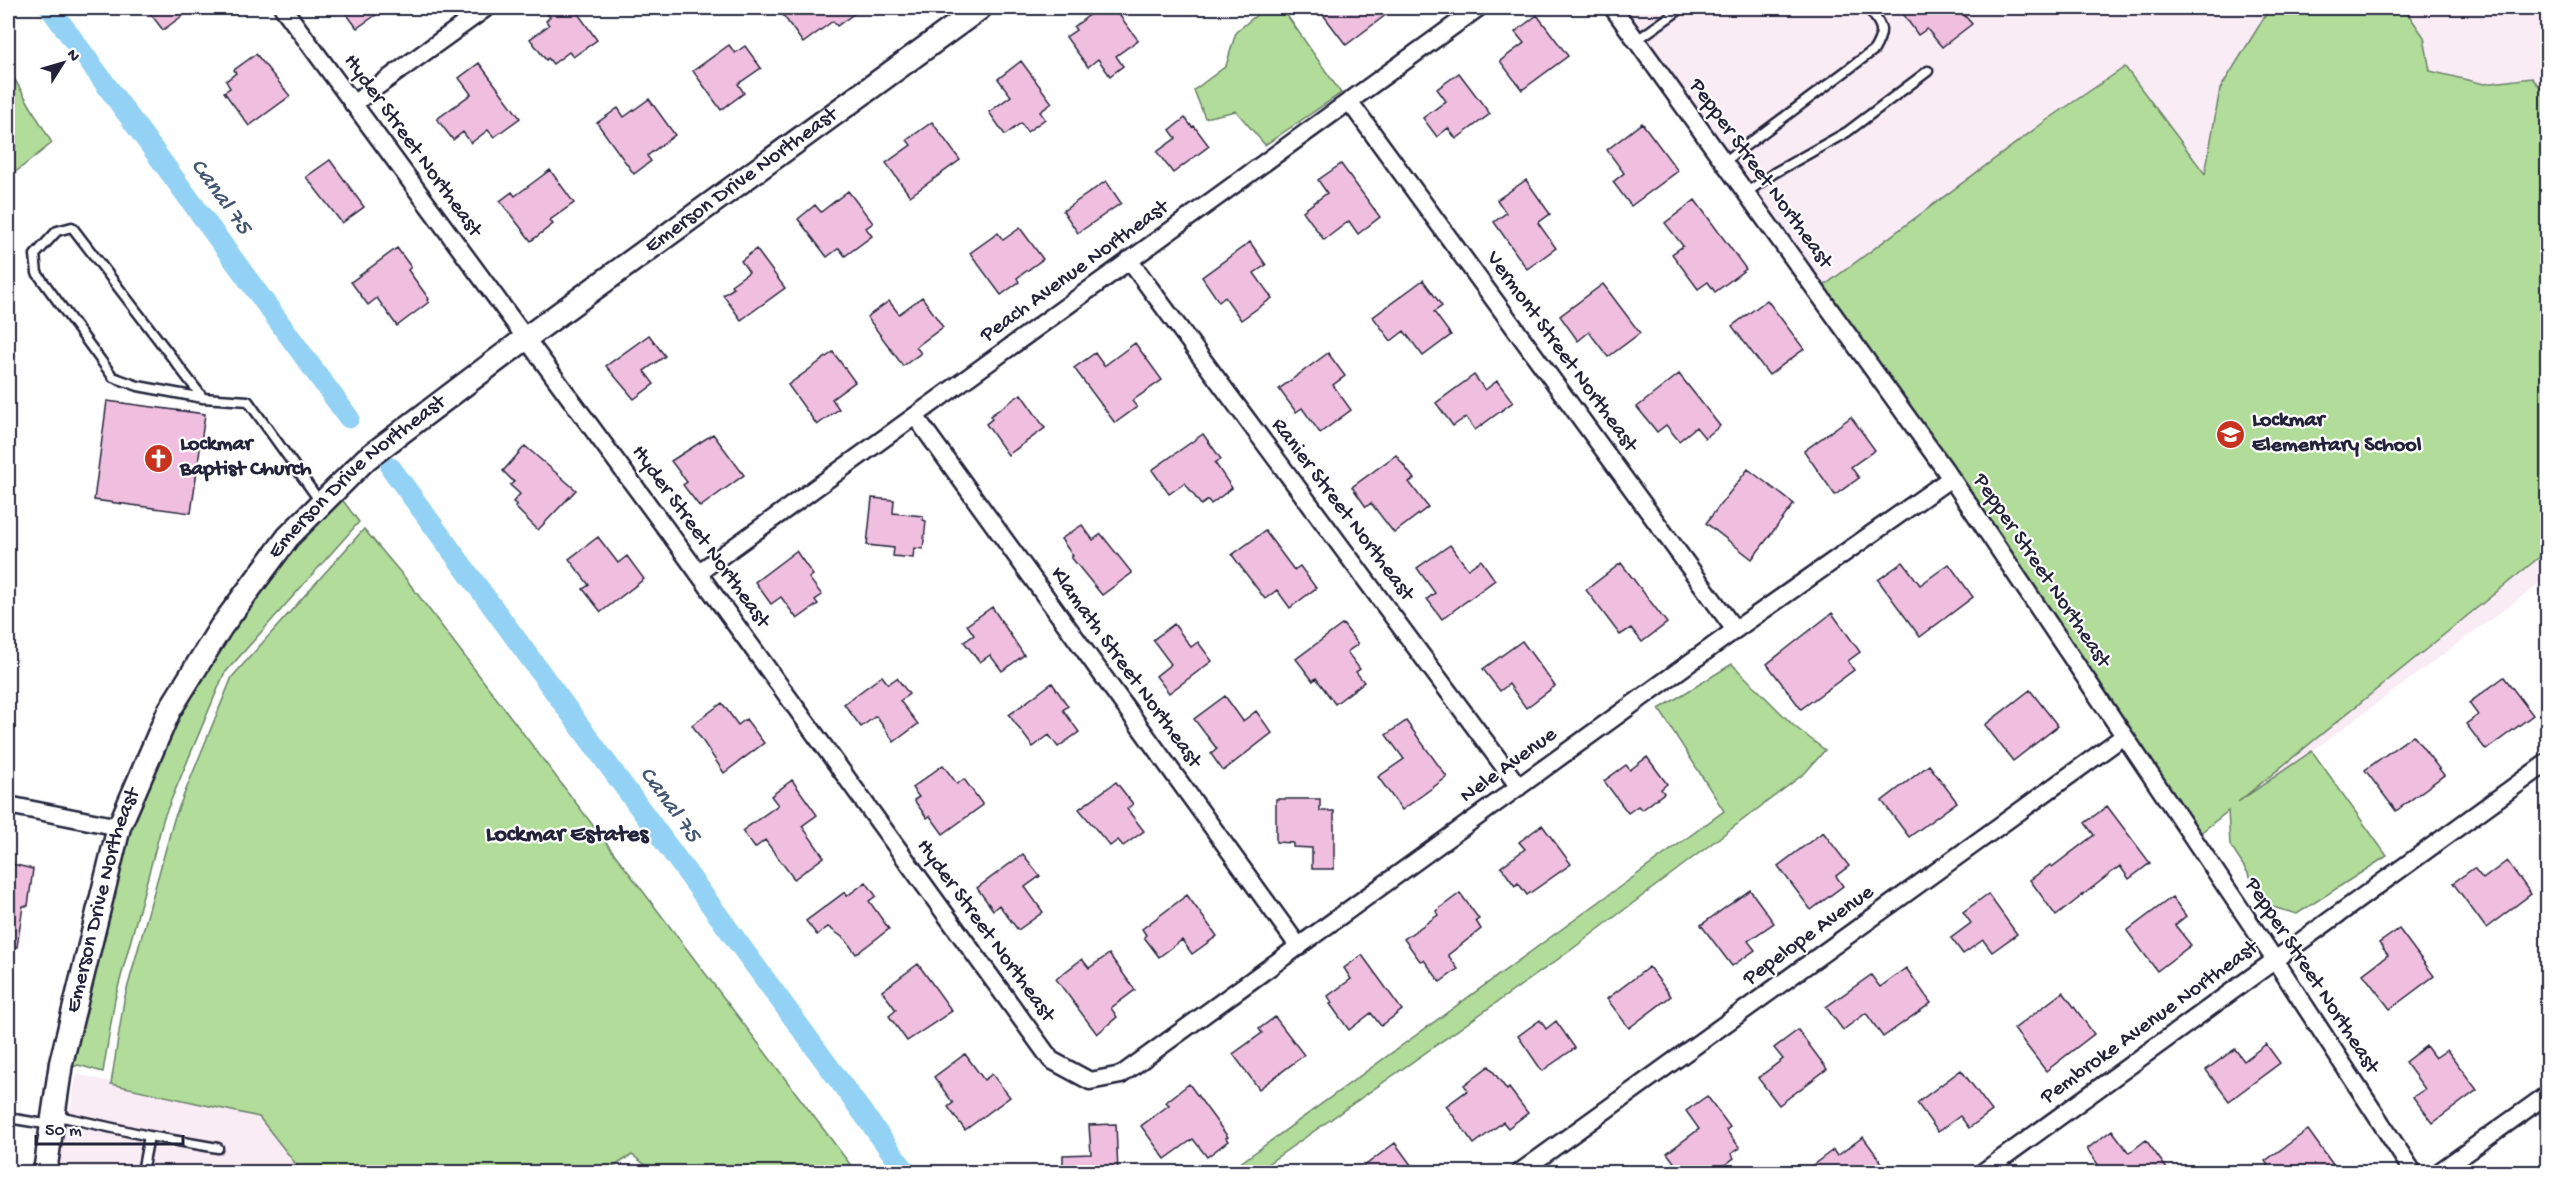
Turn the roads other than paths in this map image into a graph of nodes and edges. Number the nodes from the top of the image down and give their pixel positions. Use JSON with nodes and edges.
{"nodes":[{"id":1,"x":283,"y":8,"type":"edge"},
{"id":2,"x":486,"y":8,"type":"edge"},
{"id":3,"x":980,"y":8,"type":"edge"},
{"id":4,"x":1478,"y":8,"type":"edge"},
{"id":5,"x":1613,"y":8,"type":"edge"},
{"id":6,"x":1868,"y":8,"type":"edge"},
{"id":7,"x":1677,"y":9,"type":"edge"},
{"id":8,"x":1637,"y":40,"type":"junction"},
{"id":9,"x":1928,"y":71,"type":"dead end"},
{"id":10,"x":1349,"y":101,"type":"junction"},
{"id":11,"x":353,"y":104,"type":"junction"},
{"id":12,"x":1725,"y":162,"type":"junction"},
{"id":13,"x":1746,"y":193,"type":"junction"},
{"id":14,"x":1129,"y":260,"type":"junction"},
{"id":15,"x":526,"y":338,"type":"junction"},
{"id":16,"x":203,"y":398,"type":"junction"},
{"id":17,"x":915,"y":416,"type":"junction"},
{"id":18,"x":1951,"y":478,"type":"junction"},
{"id":19,"x":322,"y":504,"type":"junction"},
{"id":20,"x":698,"y":573,"type":"junction"},
{"id":21,"x":1735,"y":630,"type":"junction"},
{"id":22,"x":2124,"y":736,"type":"junction"},
{"id":23,"x":2547,"y":762,"type":"edge"},
{"id":24,"x":1520,"y":787,"type":"junction"},
{"id":25,"x":8,"y":805,"type":"edge"},
{"id":26,"x":119,"y":827,"type":"junction"},
{"id":27,"x":1299,"y":946,"type":"junction"},
{"id":28,"x":2275,"y":960,"type":"junction"},
{"id":29,"x":1090,"y":1082,"type":"joint"},
{"id":30,"x":2547,"y":1094,"type":"edge"},
{"id":31,"x":8,"y":1118,"type":"edge"},
{"id":32,"x":53,"y":1120,"type":"junction"},
{"id":33,"x":149,"y":1136,"type":"junction"},
{"id":34,"x":219,"y":1148,"type":"dead end"},
{"id":35,"x":45,"y":1173,"type":"edge"},
{"id":36,"x":142,"y":1173,"type":"edge"},
{"id":37,"x":1520,"y":1173,"type":"edge"},
{"id":38,"x":1983,"y":1173,"type":"edge"},
{"id":39,"x":2413,"y":1173,"type":"edge"},
{"id":40,"x":2439,"y":1173,"type":"edge"}],
"edges":[{"from":1,"to":11,"type":"street","name":"Hyder Street Northeast"},
{"from":2,"to":11,"type":"street"},
{"from":3,"to":15,"type":"street","name":"Emerson Drive Northeast"},
{"from":4,"to":10,"type":"street","name":"Peach Avenue Northeast"},
{"from":5,"to":8,"type":"street","name":"Pepper Street Northeast"},
{"from":6,"to":12,"type":"lane"},
{"from":7,"to":8,"type":"lane"},
{"from":8,"to":12,"type":"street","name":"Pepper Street Northeast"},
{"from":9,"to":13,"type":"lane"},
{"from":10,"to":14,"type":"street","name":"Peach Avenue Northeast"},
{"from":10,"to":21,"type":"street","name":"Vermont Street Northeast"},
{"from":11,"to":15,"type":"street","name":"Hyder Street Northeast"},
{"from":12,"to":13,"type":"street","name":"Pepper Street Northeast"},
{"from":13,"to":18,"type":"street","name":"Pepper Street Northeast"},
{"from":14,"to":17,"type":"street","name":"Peach Avenue Northeast"},
{"from":14,"to":24,"type":"street","name":"Ranier Street Northeast"},
{"from":15,"to":19,"type":"street","name":"Emerson Drive Northeast"},
{"from":15,"to":20,"type":"street","name":"Hyder Street Northeast"},
{"from":16,"to":16,"type":"lane"},
{"from":16,"to":19,"type":"lane"},
{"from":17,"to":20,"type":"street","name":"Peach Avenue Northeast"},
{"from":17,"to":27,"type":"street","name":"Klamath Street Northeast"},
{"from":18,"to":21,"type":"street","name":"Nele Avenue"},
{"from":18,"to":22,"type":"street","name":"Pepper Street Northeast"},
{"from":19,"to":26,"type":"street","name":"Emerson Drive Northeast"},
{"from":20,"to":29,"type":"street","name":"Hyder Street Northeast"},
{"from":21,"to":24,"type":"street","name":"Nele Avenue"},
{"from":22,"to":28,"type":"street","name":"Pepper Street Northeast"},
{"from":22,"to":37,"type":"street","name":"Pepelope Avenue"},
{"from":23,"to":28,"type":"street","name":"Pembroke Avenue Northeast"},
{"from":24,"to":27,"type":"street","name":"Nele Avenue"},
{"from":25,"to":26,"type":"street"},
{"from":26,"to":32,"type":"street","name":"Emerson Drive Northeast"},
{"from":27,"to":29,"type":"street","name":"Nele Avenue"},
{"from":28,"to":38,"type":"street","name":"Pembroke Avenue Northeast"},
{"from":28,"to":39,"type":"street","name":"Pepper Street Northeast"},
{"from":30,"to":40,"type":"street"},
{"from":31,"to":32,"type":"lane"},
{"from":32,"to":33,"type":"lane"},
{"from":32,"to":35,"type":"street","name":"Emerson Drive Northeast"},
{"from":33,"to":34,"type":"lane"},
{"from":33,"to":36,"type":"lane"}]}
